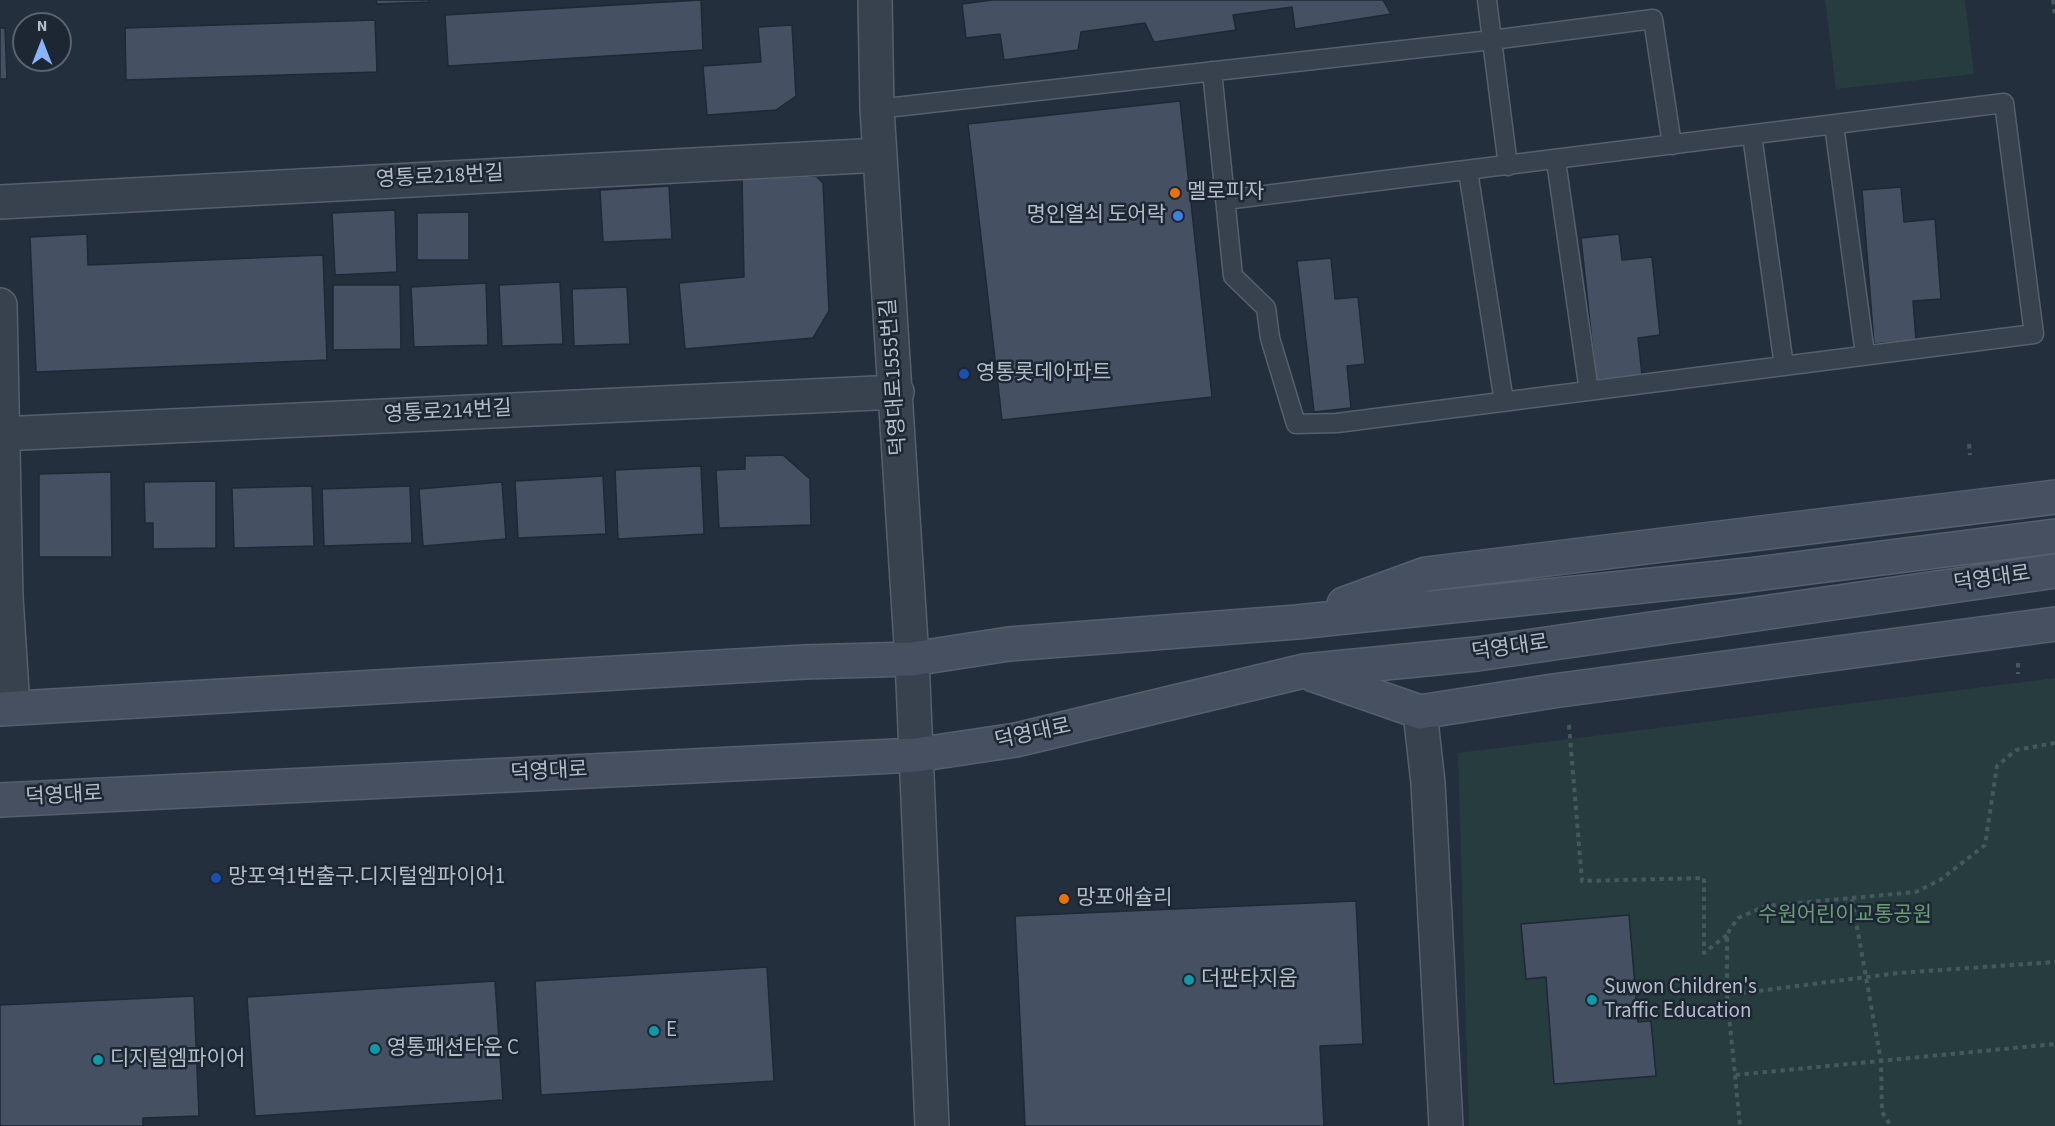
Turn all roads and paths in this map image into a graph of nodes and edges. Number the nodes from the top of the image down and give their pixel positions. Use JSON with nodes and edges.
{"nodes":[{"id":1,"x":875,"y":0,"type":"edge"},
{"id":2,"x":1487,"y":0,"type":"edge"},
{"id":3,"x":2053,"y":0,"type":"edge"},
{"id":4,"x":2055,"y":16,"type":"edge"},
{"id":5,"x":1492,"y":40,"type":"junction"},
{"id":6,"x":1212,"y":71,"type":"junction"},
{"id":7,"x":877,"y":109,"type":"junction"},
{"id":8,"x":1833,"y":125,"type":"junction"},
{"id":9,"x":1752,"y":135,"type":"junction"},
{"id":10,"x":1672,"y":145,"type":"junction"},
{"id":11,"x":880,"y":155,"type":"junction"},
{"id":12,"x":1556,"y":161,"type":"junction"},
{"id":13,"x":1508,"y":166,"type":"junction"},
{"id":14,"x":1468,"y":171,"type":"junction"},
{"id":15,"x":1225,"y":200,"type":"junction"},
{"id":16,"x":0,"y":201,"type":"edge"},
{"id":17,"x":0,"y":305,"type":"edge"},
{"id":18,"x":1865,"y":354,"type":"junction"},
{"id":19,"x":1784,"y":366,"type":"junction"},
{"id":20,"x":1589,"y":391,"type":"junction"},
{"id":21,"x":897,"y":392,"type":"junction"},
{"id":22,"x":1504,"y":402,"type":"junction"},
{"id":23,"x":2,"y":434,"type":"edge"},
{"id":24,"x":1969,"y":444,"type":"dead end"},
{"id":25,"x":1970,"y":455,"type":"dead end"},
{"id":26,"x":2055,"y":497,"type":"edge"},
{"id":27,"x":2055,"y":536,"type":"edge"},
{"id":28,"x":2055,"y":571,"type":"edge"},
{"id":29,"x":1297,"y":622,"type":"junction"},
{"id":30,"x":2055,"y":624,"type":"edge"},
{"id":31,"x":912,"y":659,"type":"junction"},
{"id":32,"x":2017,"y":659,"type":"dead end"},
{"id":33,"x":1304,"y":671,"type":"junction"},
{"id":34,"x":2018,"y":674,"type":"dead end"},
{"id":35,"x":7,"y":709,"type":"edge"},
{"id":36,"x":1420,"y":712,"type":"junction"},
{"id":37,"x":1569,"y":725,"type":"dead end"},
{"id":38,"x":2055,"y":743,"type":"edge"},
{"id":39,"x":916,"y":755,"type":"junction"},
{"id":40,"x":0,"y":800,"type":"edge"},
{"id":41,"x":1852,"y":899,"type":"junction"},
{"id":42,"x":1727,"y":934,"type":"junction"},
{"id":43,"x":2055,"y":962,"type":"edge"},
{"id":44,"x":1865,"y":977,"type":"junction"},
{"id":45,"x":1727,"y":995,"type":"junction"},
{"id":46,"x":2055,"y":1044,"type":"edge"},
{"id":47,"x":1881,"y":1061,"type":"junction"},
{"id":48,"x":1735,"y":1075,"type":"junction"},
{"id":49,"x":932,"y":1126,"type":"edge"},
{"id":50,"x":1446,"y":1126,"type":"edge"},
{"id":51,"x":1740,"y":1126,"type":"edge"},
{"id":52,"x":1891,"y":1126,"type":"edge"}],
"edges":[{"from":1,"to":7,"type":"street","name":"덕영대로1555번길"},
{"from":2,"to":5,"type":"lane"},
{"from":3,"to":4,"type":"path"},
{"from":5,"to":6,"type":"lane"},
{"from":5,"to":10,"type":"lane"},
{"from":5,"to":13,"type":"lane"},
{"from":6,"to":7,"type":"lane"},
{"from":6,"to":15,"type":"lane"},
{"from":7,"to":11,"type":"street","name":"덕영대로1555번길"},
{"from":8,"to":9,"type":"lane"},
{"from":8,"to":18,"type":"lane"},
{"from":8,"to":18,"type":"lane"},
{"from":9,"to":10,"type":"lane"},
{"from":9,"to":19,"type":"lane"},
{"from":10,"to":12,"type":"lane"},
{"from":11,"to":16,"type":"street","name":"영통로218번길"},
{"from":11,"to":21,"type":"street","name":"덕영대로1555번길"},
{"from":12,"to":13,"type":"lane"},
{"from":12,"to":20,"type":"lane"},
{"from":13,"to":14,"type":"lane"},
{"from":14,"to":15,"type":"lane"},
{"from":14,"to":22,"type":"lane"},
{"from":15,"to":22,"type":"lane"},
{"from":17,"to":23,"type":"street"},
{"from":18,"to":19,"type":"lane"},
{"from":19,"to":20,"type":"lane"},
{"from":20,"to":22,"type":"lane"},
{"from":21,"to":23,"type":"street","name":"영통로214번길"},
{"from":21,"to":31,"type":"street","name":"덕영대로1555번길"},
{"from":23,"to":35,"type":"street"},
{"from":24,"to":25,"type":"path"},
{"from":26,"to":29,"type":"main road"},
{"from":27,"to":29,"type":"main road","name":"덕영대로"},
{"from":28,"to":33,"type":"main road","name":"덕영대로"},
{"from":29,"to":31,"type":"main road","name":"덕영대로"},
{"from":30,"to":36,"type":"main road"},
{"from":31,"to":35,"type":"main road","name":"덕영대로"},
{"from":31,"to":39,"type":"street","name":"덕영대로1555번길"},
{"from":32,"to":34,"type":"path"},
{"from":33,"to":36,"type":"main road"},
{"from":33,"to":39,"type":"main road","name":"덕영대로"},
{"from":36,"to":50,"type":"street"},
{"from":37,"to":42,"type":"path"},
{"from":38,"to":41,"type":"path"},
{"from":39,"to":40,"type":"main road","name":"덕영대로"},
{"from":39,"to":49,"type":"street","name":"덕영대로1555번길"},
{"from":41,"to":42,"type":"path"},
{"from":41,"to":44,"type":"path"},
{"from":42,"to":45,"type":"path"},
{"from":43,"to":44,"type":"path"},
{"from":44,"to":45,"type":"path"},
{"from":44,"to":47,"type":"path"},
{"from":45,"to":48,"type":"path"},
{"from":46,"to":47,"type":"path"},
{"from":47,"to":48,"type":"path"},
{"from":47,"to":52,"type":"path"},
{"from":48,"to":51,"type":"path"}]}
